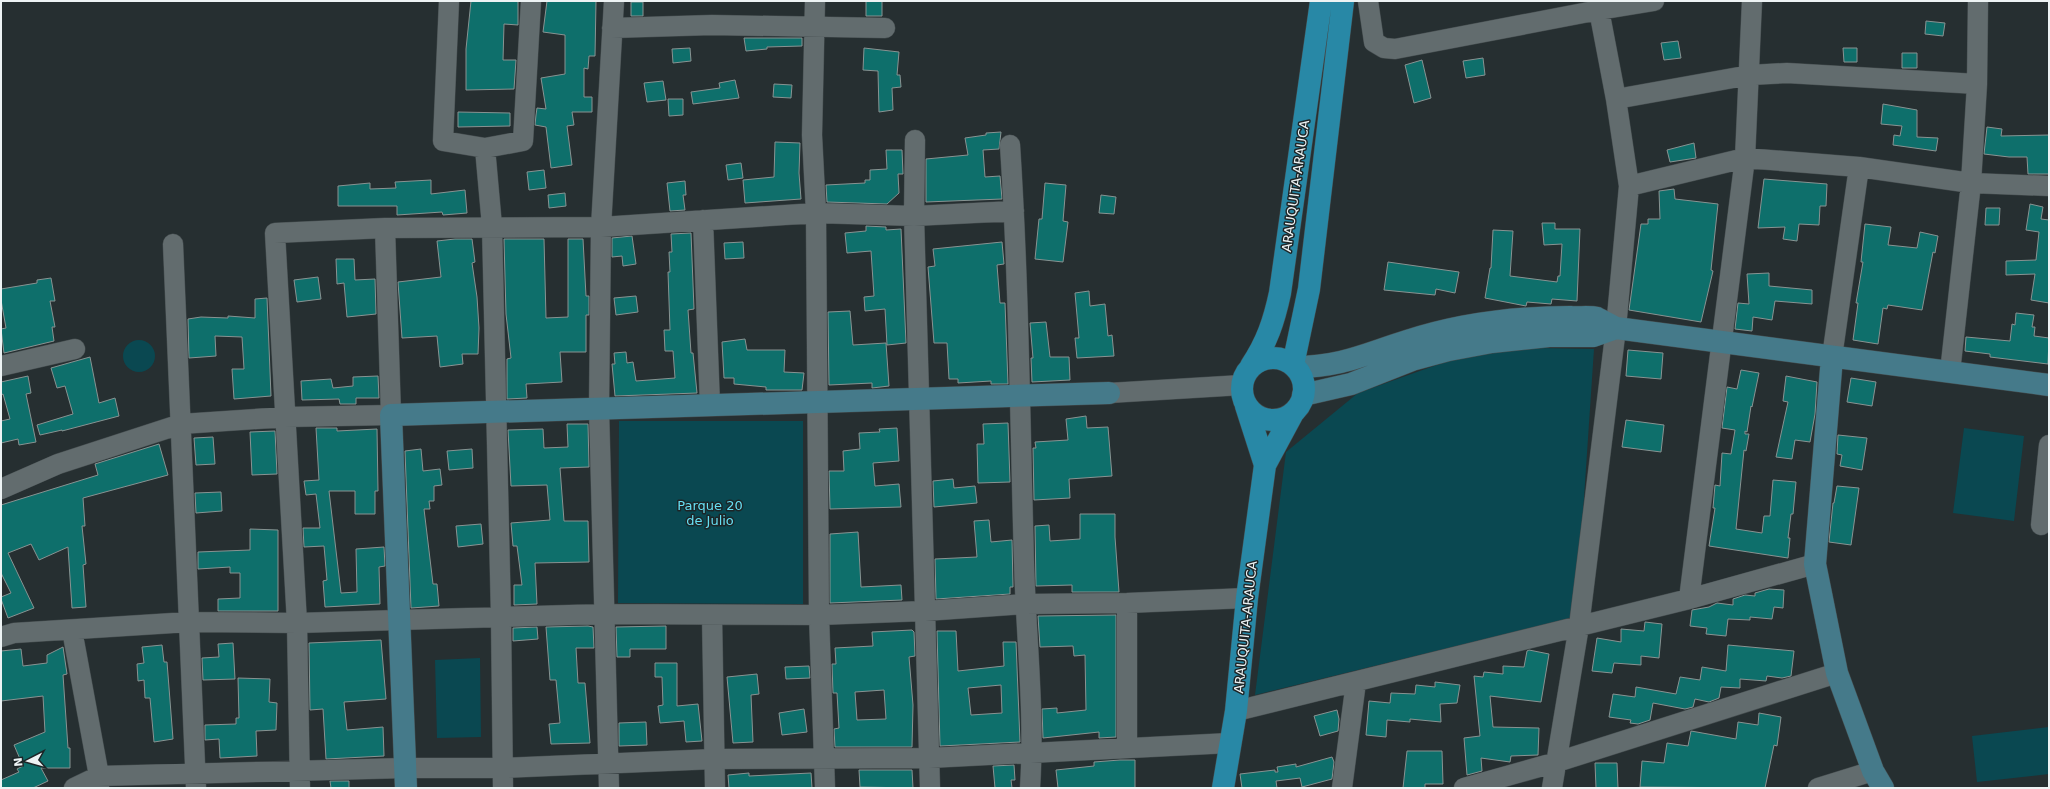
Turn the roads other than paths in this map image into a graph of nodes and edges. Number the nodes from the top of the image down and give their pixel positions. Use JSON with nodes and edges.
{"nodes":[{"id":1,"x":449,"y":1,"type":"edge"},
{"id":2,"x":531,"y":1,"type":"edge"},
{"id":3,"x":614,"y":1,"type":"edge"},
{"id":4,"x":815,"y":1,"type":"edge"},
{"id":5,"x":1321,"y":1,"type":"edge"},
{"id":6,"x":1342,"y":1,"type":"edge"},
{"id":7,"x":1368,"y":1,"type":"edge"},
{"id":8,"x":1654,"y":1,"type":"edge"},
{"id":9,"x":1752,"y":1,"type":"edge"},
{"id":10,"x":1978,"y":1,"type":"edge"},
{"id":11,"x":1600,"y":10,"type":"junction"},
{"id":12,"x":815,"y":26,"type":"junction"},
{"id":13,"x":612,"y":28,"type":"junction"},
{"id":14,"x":885,"y":28,"type":"dead end"},
{"id":15,"x":1750,"y":75,"type":"junction"},
{"id":16,"x":1976,"y":84,"type":"junction"},
{"id":17,"x":1616,"y":99,"type":"junction"},
{"id":18,"x":915,"y":140,"type":"dead end"},
{"id":19,"x":1010,"y":145,"type":"dead end"},
{"id":20,"x":485,"y":148,"type":"junction"},
{"id":21,"x":1745,"y":158,"type":"junction"},
{"id":22,"x":1859,"y":167,"type":"junction"},
{"id":23,"x":1971,"y":183,"type":"junction"},
{"id":24,"x":1629,"y":186,"type":"junction"},
{"id":25,"x":2049,"y":186,"type":"edge"},
{"id":26,"x":1014,"y":211,"type":"junction"},
{"id":27,"x":816,"y":213,"type":"junction"},
{"id":28,"x":914,"y":216,"type":"junction"},
{"id":29,"x":703,"y":220,"type":"junction"},
{"id":30,"x":492,"y":226,"type":"junction"},
{"id":31,"x":601,"y":227,"type":"junction"},
{"id":32,"x":385,"y":228,"type":"junction"},
{"id":33,"x":173,"y":244,"type":"dead end"},
{"id":34,"x":1616,"y":328,"type":"junction"},
{"id":35,"x":1723,"y":342,"type":"junction"},
{"id":36,"x":75,"y":348,"type":"dead end"},
{"id":37,"x":1832,"y":357,"type":"junction"},
{"id":38,"x":1,"y":366,"type":"edge"},
{"id":39,"x":1251,"y":366,"type":"junction"},
{"id":40,"x":1294,"y":366,"type":"junction"},
{"id":41,"x":1950,"y":372,"type":"junction"},
{"id":42,"x":2049,"y":385,"type":"edge"},
{"id":43,"x":1109,"y":393,"type":"joint"},
{"id":44,"x":1244,"y":395,"type":"junction"},
{"id":45,"x":1019,"y":396,"type":"junction"},
{"id":46,"x":920,"y":399,"type":"junction"},
{"id":47,"x":819,"y":402,"type":"junction"},
{"id":48,"x":1298,"y":404,"type":"junction"},
{"id":49,"x":710,"y":406,"type":"junction"},
{"id":50,"x":600,"y":409,"type":"junction"},
{"id":51,"x":498,"y":412,"type":"junction"},
{"id":52,"x":391,"y":415,"type":"junction"},
{"id":53,"x":286,"y":417,"type":"junction"},
{"id":54,"x":181,"y":424,"type":"junction"},
{"id":55,"x":2049,"y":445,"type":"edge"},
{"id":56,"x":1265,"y":465,"type":"junction"},
{"id":57,"x":1,"y":490,"type":"edge"},
{"id":58,"x":2041,"y":525,"type":"dead end"},
{"id":59,"x":1815,"y":564,"type":"junction"},
{"id":60,"x":1248,"y":598,"type":"junction"},
{"id":61,"x":1689,"y":599,"type":"junction"},
{"id":62,"x":1127,"y":603,"type":"junction"},
{"id":63,"x":1025,"y":604,"type":"junction"},
{"id":64,"x":925,"y":611,"type":"junction"},
{"id":65,"x":604,"y":614,"type":"junction"},
{"id":66,"x":712,"y":614,"type":"junction"},
{"id":67,"x":819,"y":615,"type":"junction"},
{"id":68,"x":502,"y":617,"type":"junction"},
{"id":69,"x":399,"y":620,"type":"junction"},
{"id":70,"x":189,"y":622,"type":"junction"},
{"id":71,"x":297,"y":623,"type":"junction"},
{"id":72,"x":1579,"y":626,"type":"junction"},
{"id":73,"x":72,"y":630,"type":"junction"},
{"id":74,"x":1,"y":637,"type":"edge"},
{"id":75,"x":1837,"y":673,"type":"junction"},
{"id":76,"x":1356,"y":682,"type":"junction"},
{"id":77,"x":1236,"y":711,"type":"junction"},
{"id":78,"x":1230,"y":743,"type":"junction"},
{"id":79,"x":1127,"y":748,"type":"junction"},
{"id":80,"x":1033,"y":752,"type":"junction"},
{"id":81,"x":929,"y":758,"type":"junction"},
{"id":82,"x":715,"y":759,"type":"junction"},
{"id":83,"x":825,"y":760,"type":"junction"},
{"id":84,"x":1557,"y":762,"type":"junction"},
{"id":85,"x":608,"y":764,"type":"junction"},
{"id":86,"x":502,"y":768,"type":"junction"},
{"id":87,"x":405,"y":778,"type":"edge"},
{"id":88,"x":299,"y":779,"type":"edge"},
{"id":89,"x":1878,"y":779,"type":"edge"},
{"id":90,"x":196,"y":780,"type":"edge"},
{"id":91,"x":99,"y":782,"type":"edge"},
{"id":92,"x":74,"y":788,"type":"edge"},
{"id":93,"x":503,"y":788,"type":"edge"},
{"id":94,"x":609,"y":788,"type":"edge"},
{"id":95,"x":715,"y":788,"type":"edge"},
{"id":96,"x":825,"y":788,"type":"edge"},
{"id":97,"x":930,"y":788,"type":"edge"},
{"id":98,"x":1030,"y":788,"type":"edge"},
{"id":99,"x":1223,"y":788,"type":"edge"},
{"id":100,"x":1342,"y":788,"type":"edge"},
{"id":101,"x":1464,"y":788,"type":"edge"},
{"id":102,"x":1552,"y":788,"type":"edge"},
{"id":103,"x":1818,"y":788,"type":"edge"}],
"edges":[{"from":1,"to":20,"type":"street"},
{"from":2,"to":20,"type":"street"},
{"from":3,"to":13,"type":"street"},
{"from":4,"to":12,"type":"street"},
{"from":5,"to":39,"type":"main road","name":"ARAUQUITA-ARAUCA"},
{"from":6,"to":40,"type":"main road","name":"ARAUQUITA-ARAUCA"},
{"from":7,"to":11,"type":"street"},
{"from":8,"to":11,"type":"street"},
{"from":9,"to":15,"type":"street"},
{"from":10,"to":16,"type":"street"},
{"from":11,"to":17,"type":"street"},
{"from":12,"to":13,"type":"street"},
{"from":12,"to":14,"type":"street"},
{"from":12,"to":27,"type":"street"},
{"from":13,"to":31,"type":"street"},
{"from":15,"to":16,"type":"street"},
{"from":15,"to":17,"type":"street"},
{"from":15,"to":21,"type":"street"},
{"from":16,"to":23,"type":"street"},
{"from":17,"to":24,"type":"street"},
{"from":18,"to":28,"type":"street"},
{"from":19,"to":26,"type":"street"},
{"from":20,"to":30,"type":"street"},
{"from":21,"to":22,"type":"street"},
{"from":21,"to":24,"type":"street"},
{"from":21,"to":35,"type":"street"},
{"from":22,"to":23,"type":"street"},
{"from":22,"to":37,"type":"street"},
{"from":23,"to":25,"type":"street"},
{"from":23,"to":41,"type":"street"},
{"from":24,"to":34,"type":"street"},
{"from":26,"to":28,"type":"street"},
{"from":26,"to":45,"type":"street"},
{"from":27,"to":28,"type":"street"},
{"from":27,"to":29,"type":"street"},
{"from":27,"to":47,"type":"street"},
{"from":28,"to":46,"type":"street"},
{"from":29,"to":31,"type":"street"},
{"from":29,"to":49,"type":"street"},
{"from":30,"to":31,"type":"street"},
{"from":30,"to":32,"type":"street"},
{"from":30,"to":51,"type":"street"},
{"from":31,"to":50,"type":"street"},
{"from":32,"to":52,"type":"street"},
{"from":32,"to":53,"type":"street"},
{"from":33,"to":54,"type":"street"},
{"from":34,"to":35,"type":"street"},
{"from":34,"to":40,"type":"street"},
{"from":34,"to":48,"type":"street"},
{"from":34,"to":72,"type":"street"},
{"from":35,"to":37,"type":"street"},
{"from":35,"to":61,"type":"street"},
{"from":36,"to":38,"type":"street"},
{"from":37,"to":41,"type":"street"},
{"from":37,"to":59,"type":"street"},
{"from":39,"to":40,"type":"main road"},
{"from":39,"to":44,"type":"main road"},
{"from":40,"to":48,"type":"main road"},
{"from":41,"to":42,"type":"street"},
{"from":43,"to":44,"type":"street"},
{"from":43,"to":45,"type":"street"},
{"from":44,"to":48,"type":"main road"},
{"from":44,"to":56,"type":"main road"},
{"from":45,"to":46,"type":"street"},
{"from":45,"to":63,"type":"street"},
{"from":46,"to":47,"type":"street"},
{"from":46,"to":64,"type":"street"},
{"from":47,"to":49,"type":"street"},
{"from":47,"to":67,"type":"street"},
{"from":48,"to":56,"type":"main road"},
{"from":49,"to":50,"type":"street"},
{"from":50,"to":51,"type":"street"},
{"from":50,"to":65,"type":"street"},
{"from":51,"to":52,"type":"street"},
{"from":51,"to":68,"type":"street"},
{"from":52,"to":53,"type":"street"},
{"from":52,"to":69,"type":"street"},
{"from":53,"to":54,"type":"street"},
{"from":53,"to":71,"type":"street"},
{"from":54,"to":57,"type":"street"},
{"from":54,"to":70,"type":"street"},
{"from":55,"to":58,"type":"street"},
{"from":56,"to":60,"type":"main road","name":"ARAUQUITA-ARAUCA"},
{"from":59,"to":61,"type":"street"},
{"from":59,"to":75,"type":"street"},
{"from":60,"to":62,"type":"street"},
{"from":60,"to":77,"type":"main road","name":"ARAUQUITA-ARAUCA"},
{"from":61,"to":72,"type":"street"},
{"from":62,"to":63,"type":"street"},
{"from":62,"to":79,"type":"street"},
{"from":63,"to":64,"type":"street"},
{"from":63,"to":80,"type":"street"},
{"from":64,"to":67,"type":"street"},
{"from":64,"to":81,"type":"street"},
{"from":65,"to":66,"type":"street"},
{"from":65,"to":68,"type":"street"},
{"from":65,"to":85,"type":"street"},
{"from":66,"to":67,"type":"street"},
{"from":66,"to":82,"type":"street"},
{"from":67,"to":83,"type":"street"},
{"from":68,"to":69,"type":"street"},
{"from":68,"to":86,"type":"street"},
{"from":69,"to":71,"type":"street"},
{"from":69,"to":87,"type":"street"},
{"from":70,"to":71,"type":"street"},
{"from":70,"to":73,"type":"street"},
{"from":70,"to":90,"type":"street"},
{"from":71,"to":88,"type":"street"},
{"from":72,"to":76,"type":"street"},
{"from":72,"to":84,"type":"street"},
{"from":73,"to":74,"type":"street"},
{"from":73,"to":91,"type":"street"},
{"from":75,"to":84,"type":"street"},
{"from":75,"to":89,"type":"street"},
{"from":76,"to":77,"type":"street"},
{"from":76,"to":100,"type":"street"},
{"from":77,"to":78,"type":"main road","name":"ARAUQUITA-ARAUCA"},
{"from":78,"to":79,"type":"street"},
{"from":78,"to":99,"type":"main road","name":"ARAUQUITA-ARAUCA"},
{"from":79,"to":80,"type":"street"},
{"from":80,"to":81,"type":"street"},
{"from":80,"to":98,"type":"street"},
{"from":81,"to":83,"type":"street"},
{"from":81,"to":97,"type":"street"},
{"from":82,"to":83,"type":"street"},
{"from":82,"to":85,"type":"street"},
{"from":82,"to":95,"type":"street"},
{"from":83,"to":96,"type":"street"},
{"from":84,"to":101,"type":"street"},
{"from":84,"to":102,"type":"street"},
{"from":85,"to":86,"type":"street"},
{"from":85,"to":94,"type":"street"},
{"from":86,"to":87,"type":"street"},
{"from":86,"to":93,"type":"street"},
{"from":87,"to":88,"type":"street"},
{"from":88,"to":90,"type":"street"},
{"from":89,"to":103,"type":"street"},
{"from":90,"to":91,"type":"street"},
{"from":91,"to":92,"type":"street"}]}
